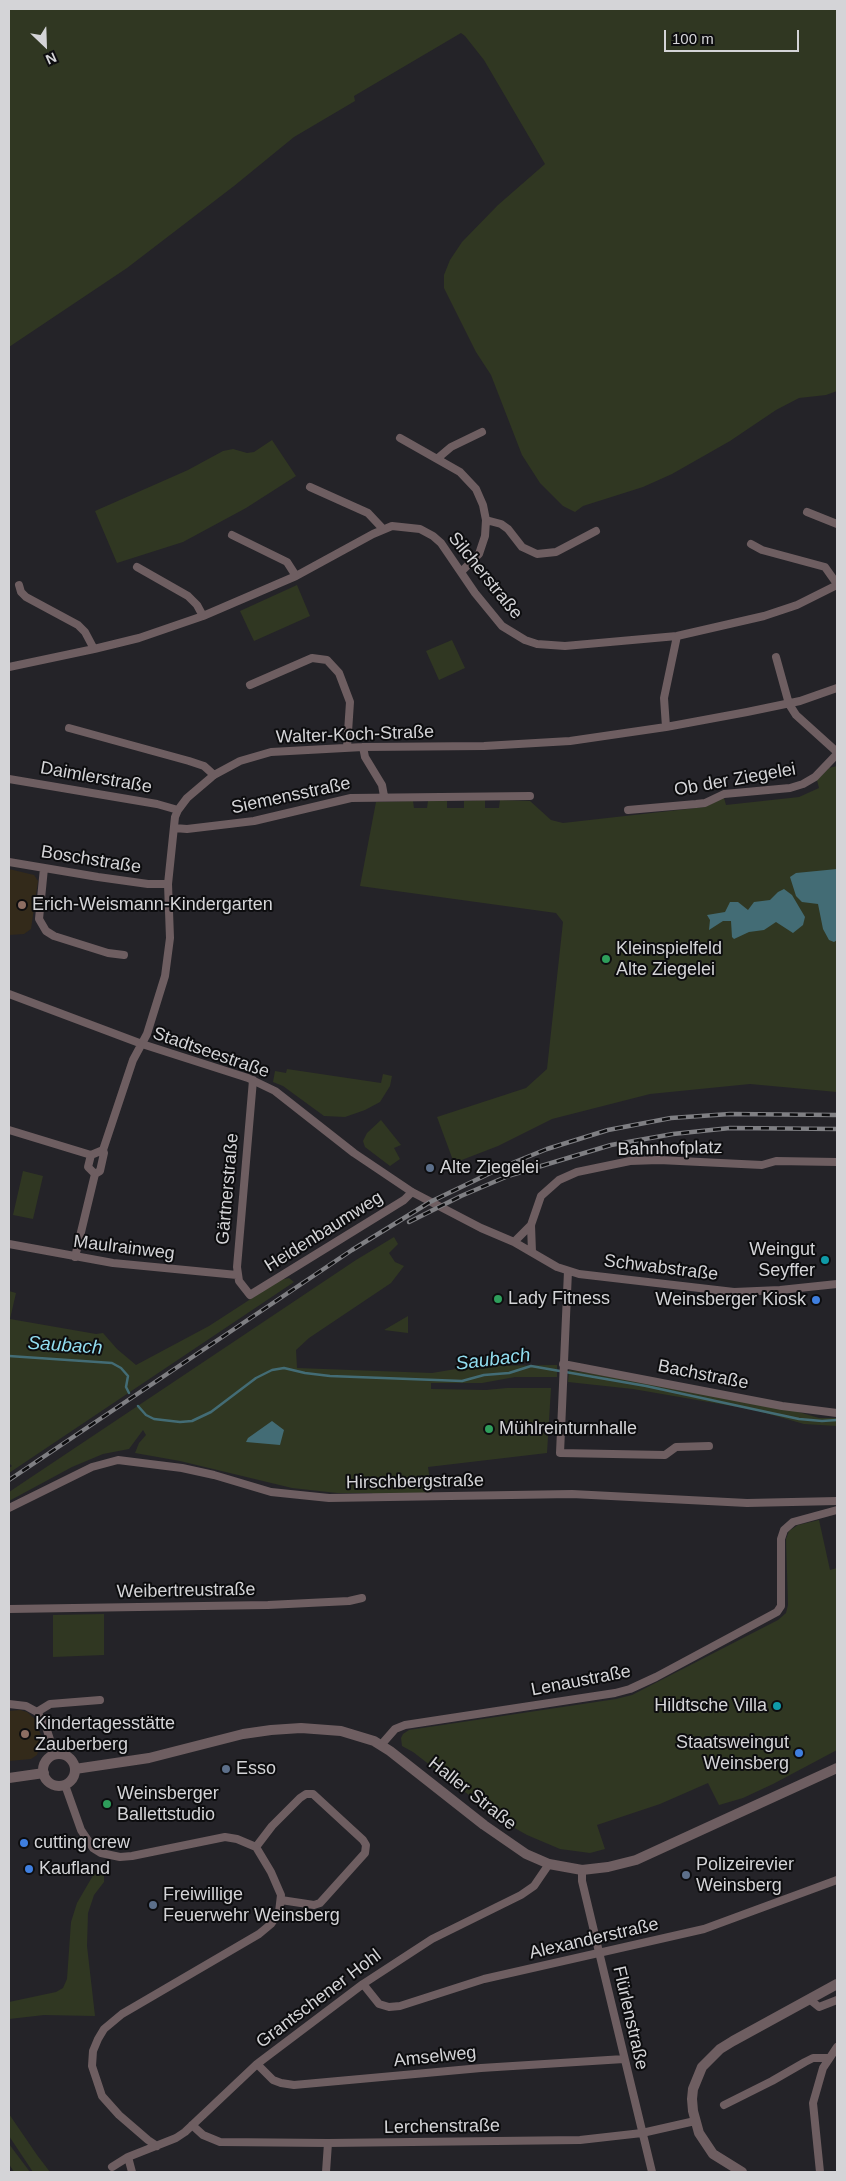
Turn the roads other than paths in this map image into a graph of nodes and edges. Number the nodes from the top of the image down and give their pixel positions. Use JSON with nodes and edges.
{"nodes":[{"id":1,"x":482,"y":432,"type":"dead end"},
{"id":2,"x":400,"y":438,"type":"dead end"},
{"id":3,"x":438,"y":458,"type":"junction"},
{"id":4,"x":310,"y":487,"type":"dead end"},
{"id":5,"x":807,"y":512,"type":"dead end"},
{"id":6,"x":486,"y":520,"type":"junction"},
{"id":7,"x":837,"y":524,"type":"edge"},
{"id":8,"x":383,"y":529,"type":"junction"},
{"id":9,"x":596,"y":531,"type":"dead end"},
{"id":10,"x":232,"y":535,"type":"dead end"},
{"id":11,"x":751,"y":544,"type":"dead end"},
{"id":12,"x":138,"y":567,"type":"dead end"},
{"id":13,"x":461,"y":572,"type":"junction"},
{"id":14,"x":296,"y":576,"type":"junction"},
{"id":15,"x":837,"y":584,"type":"edge"},
{"id":16,"x":19,"y":585,"type":"dead end"},
{"id":17,"x":203,"y":616,"type":"junction"},
{"id":18,"x":677,"y":636,"type":"junction"},
{"id":19,"x":94,"y":650,"type":"junction"},
{"id":20,"x":776,"y":656,"type":"dead end"},
{"id":21,"x":9,"y":667,"type":"edge"},
{"id":22,"x":250,"y":685,"type":"dead end"},
{"id":23,"x":837,"y":688,"type":"edge"},
{"id":24,"x":789,"y":704,"type":"junction"},
{"id":25,"x":666,"y":727,"type":"junction"},
{"id":26,"x":69,"y":728,"type":"dead end"},
{"id":27,"x":363,"y":746,"type":"junction"},
{"id":28,"x":347,"y":747,"type":"junction"},
{"id":29,"x":837,"y":753,"type":"edge"},
{"id":30,"x":214,"y":775,"type":"junction"},
{"id":31,"x":9,"y":778,"type":"edge"},
{"id":32,"x":384,"y":796,"type":"junction"},
{"id":33,"x":530,"y":796,"type":"dead end"},
{"id":34,"x":178,"y":810,"type":"junction"},
{"id":35,"x":628,"y":810,"type":"dead end"},
{"id":36,"x":174,"y":828,"type":"junction"},
{"id":37,"x":9,"y":862,"type":"edge"},
{"id":38,"x":44,"y":868,"type":"junction"},
{"id":39,"x":168,"y":884,"type":"junction"},
{"id":40,"x":124,"y":955,"type":"dead end"},
{"id":41,"x":9,"y":994,"type":"edge"},
{"id":42,"x":142,"y":1044,"type":"junction"},
{"id":43,"x":253,"y":1080,"type":"junction"},
{"id":44,"x":9,"y":1130,"type":"edge"},
{"id":45,"x":103,"y":1150,"type":"junction"},
{"id":46,"x":91,"y":1155,"type":"junction"},
{"id":47,"x":837,"y":1162,"type":"edge"},
{"id":48,"x":95,"y":1174,"type":"junction"},
{"id":49,"x":412,"y":1192,"type":"junction"},
{"id":50,"x":531,"y":1225,"type":"junction"},
{"id":51,"x":490,"y":1232,"type":"joint"},
{"id":52,"x":514,"y":1242,"type":"junction"},
{"id":53,"x":9,"y":1244,"type":"edge"},
{"id":54,"x":532,"y":1252,"type":"junction"},
{"id":55,"x":75,"y":1257,"type":"junction"},
{"id":56,"x":568,"y":1271,"type":"junction"},
{"id":57,"x":237,"y":1275,"type":"junction"},
{"id":58,"x":837,"y":1284,"type":"edge"},
{"id":59,"x":563,"y":1370,"type":"junction"},
{"id":60,"x":837,"y":1413,"type":"edge"},
{"id":61,"x":709,"y":1446,"type":"dead end"},
{"id":62,"x":837,"y":1501,"type":"edge"},
{"id":63,"x":9,"y":1508,"type":"edge"},
{"id":64,"x":837,"y":1510,"type":"edge"},
{"id":65,"x":362,"y":1598,"type":"dead end"},
{"id":66,"x":9,"y":1609,"type":"edge"},
{"id":67,"x":100,"y":1700,"type":"dead end"},
{"id":68,"x":9,"y":1704,"type":"edge"},
{"id":69,"x":37,"y":1712,"type":"junction"},
{"id":70,"x":381,"y":1745,"type":"junction"},
{"id":71,"x":55,"y":1755,"type":"junction"},
{"id":72,"x":837,"y":1768,"type":"edge"},
{"id":73,"x":75,"y":1769,"type":"junction"},
{"id":74,"x":44,"y":1773,"type":"junction"},
{"id":75,"x":9,"y":1778,"type":"edge"},
{"id":76,"x":65,"y":1786,"type":"junction"},
{"id":77,"x":256,"y":1847,"type":"junction"},
{"id":78,"x":549,"y":1864,"type":"junction"},
{"id":79,"x":582,"y":1870,"type":"junction"},
{"id":80,"x":837,"y":1880,"type":"edge"},
{"id":81,"x":282,"y":1900,"type":"junction"},
{"id":82,"x":599,"y":1952,"type":"junction"},
{"id":83,"x":363,"y":1984,"type":"junction"},
{"id":84,"x":837,"y":1984,"type":"edge"},
{"id":85,"x":809,"y":1999,"type":"junction"},
{"id":86,"x":837,"y":2000,"type":"edge"},
{"id":87,"x":837,"y":2047,"type":"edge"},
{"id":88,"x":829,"y":2058,"type":"junction"},
{"id":89,"x":624,"y":2059,"type":"junction"},
{"id":90,"x":257,"y":2064,"type":"junction"},
{"id":91,"x":724,"y":2105,"type":"dead end"},
{"id":92,"x":695,"y":2121,"type":"junction"},
{"id":93,"x":192,"y":2125,"type":"junction"},
{"id":94,"x":642,"y":2133,"type":"junction"},
{"id":95,"x":328,"y":2143,"type":"junction"},
{"id":96,"x":157,"y":2146,"type":"junction"},
{"id":97,"x":128,"y":2158,"type":"junction"},
{"id":98,"x":112,"y":2167,"type":"dead end"},
{"id":99,"x":132,"y":2172,"type":"edge"},
{"id":100,"x":326,"y":2172,"type":"edge"},
{"id":101,"x":652,"y":2172,"type":"edge"},
{"id":102,"x":742,"y":2172,"type":"edge"},
{"id":103,"x":820,"y":2172,"type":"edge"}],
"edges":[{"from":1,"to":3,"type":"street"},
{"from":2,"to":3,"type":"street"},
{"from":3,"to":6,"type":"street"},
{"from":4,"to":8,"type":"street"},
{"from":5,"to":7,"type":"street"},
{"from":6,"to":9,"type":"street"},
{"from":6,"to":13,"type":"street"},
{"from":8,"to":13,"type":"street","name":"Silcherstraße"},
{"from":8,"to":14,"type":"street","name":"Silcherstraße"},
{"from":10,"to":14,"type":"street"},
{"from":11,"to":15,"type":"street"},
{"from":12,"to":17,"type":"street"},
{"from":13,"to":18,"type":"street","name":"Silcherstraße"},
{"from":14,"to":17,"type":"street","name":"Silcherstraße"},
{"from":15,"to":18,"type":"street","name":"Silcherstraße"},
{"from":16,"to":19,"type":"street"},
{"from":17,"to":19,"type":"street","name":"Silcherstraße"},
{"from":18,"to":25,"type":"street"},
{"from":19,"to":21,"type":"street","name":"Silcherstraße"},
{"from":20,"to":24,"type":"street"},
{"from":22,"to":28,"type":"street"},
{"from":23,"to":24,"type":"street","name":"Walter-Koch-Straße"},
{"from":24,"to":25,"type":"street","name":"Walter-Koch-Straße"},
{"from":24,"to":29,"type":"street"},
{"from":25,"to":27,"type":"street","name":"Walter-Koch-Straße"},
{"from":26,"to":30,"type":"street"},
{"from":27,"to":28,"type":"street","name":"Walter-Koch-Straße"},
{"from":27,"to":32,"type":"street","name":"Siemensstraße"},
{"from":28,"to":30,"type":"street","name":"Walter-Koch-Straße"},
{"from":29,"to":35,"type":"street","name":"Ob der Ziegelei"},
{"from":30,"to":34,"type":"street","name":"Walter-Koch-Straße"},
{"from":31,"to":34,"type":"street","name":"Daimlerstraße"},
{"from":32,"to":33,"type":"street","name":"Siemensstraße"},
{"from":32,"to":36,"type":"street","name":"Siemensstraße"},
{"from":34,"to":36,"type":"street","name":"Walter-Koch-Straße"},
{"from":36,"to":39,"type":"street","name":"Walter-Koch-Straße"},
{"from":37,"to":38,"type":"street","name":"Boschstraße"},
{"from":38,"to":39,"type":"street","name":"Boschstraße"},
{"from":38,"to":40,"type":"street"},
{"from":39,"to":42,"type":"street","name":"Walter-Koch-Straße"},
{"from":41,"to":42,"type":"street","name":"Stadtseestraße"},
{"from":42,"to":43,"type":"street","name":"Stadtseestraße"},
{"from":42,"to":45,"type":"street","name":"Walter-Koch-Straße"},
{"from":43,"to":49,"type":"street","name":"Stadtseestraße"},
{"from":43,"to":57,"type":"street","name":"Gärtnerstraße"},
{"from":44,"to":46,"type":"street"},
{"from":45,"to":46,"type":"street"},
{"from":45,"to":48,"type":"street","name":"Walter-Koch-Straße"},
{"from":46,"to":48,"type":"street"},
{"from":47,"to":50,"type":"street","name":"Bahnhofplatz"},
{"from":48,"to":55,"type":"street"},
{"from":49,"to":51,"type":"street","name":"Stadtseestraße"},
{"from":49,"to":57,"type":"street","name":"Heidenbaumweg"},
{"from":50,"to":52,"type":"street","name":"Bahnhofplatz"},
{"from":50,"to":54,"type":"street","name":"Bahnhofplatz"},
{"from":51,"to":52,"type":"street","name":"Schwabstraße"},
{"from":52,"to":54,"type":"street","name":"Schwabstraße"},
{"from":53,"to":55,"type":"street","name":"Maulrainweg"},
{"from":54,"to":56,"type":"street","name":"Schwabstraße"},
{"from":55,"to":57,"type":"street","name":"Maulrainweg"},
{"from":56,"to":58,"type":"street","name":"Schwabstraße"},
{"from":56,"to":59,"type":"street"},
{"from":59,"to":60,"type":"street","name":"Bachstraße"},
{"from":59,"to":61,"type":"street"},
{"from":62,"to":63,"type":"street","name":"Hirschbergstraße"},
{"from":64,"to":70,"type":"street","name":"Lenaustraße"},
{"from":65,"to":66,"type":"street","name":"Weibertreustraße"},
{"from":67,"to":69,"type":"street"},
{"from":68,"to":69,"type":"street"},
{"from":69,"to":71,"type":"street"},
{"from":70,"to":73,"type":"street","name":"Haller Straße"},
{"from":70,"to":78,"type":"street","name":"Haller Straße"},
{"from":71,"to":73,"type":"street"},
{"from":71,"to":74,"type":"street"},
{"from":72,"to":79,"type":"street","name":"Haller Straße"},
{"from":73,"to":76,"type":"street"},
{"from":74,"to":75,"type":"street"},
{"from":74,"to":76,"type":"street"},
{"from":76,"to":77,"type":"street"},
{"from":77,"to":81,"type":"street"},
{"from":77,"to":81,"type":"street"},
{"from":78,"to":79,"type":"street","name":"Haller Straße"},
{"from":78,"to":83,"type":"street","name":"Grantschener Hohl"},
{"from":79,"to":82,"type":"street","name":"Flürlenstraße"},
{"from":80,"to":82,"type":"street","name":"Alexanderstraße"},
{"from":81,"to":96,"type":"street"},
{"from":82,"to":83,"type":"street","name":"Alexanderstraße"},
{"from":82,"to":89,"type":"street","name":"Flürlenstraße"},
{"from":83,"to":90,"type":"street","name":"Grantschener Hohl"},
{"from":84,"to":85,"type":"street"},
{"from":85,"to":86,"type":"street"},
{"from":85,"to":92,"type":"street"},
{"from":87,"to":88,"type":"street"},
{"from":88,"to":91,"type":"street"},
{"from":88,"to":103,"type":"street"},
{"from":89,"to":90,"type":"street","name":"Amselweg"},
{"from":89,"to":94,"type":"street","name":"Flürlenstraße"},
{"from":90,"to":93,"type":"street","name":"Grantschener Hohl"},
{"from":92,"to":94,"type":"street","name":"Lerchenstraße"},
{"from":92,"to":102,"type":"street"},
{"from":93,"to":95,"type":"street","name":"Lerchenstraße"},
{"from":93,"to":96,"type":"street","name":"Grantschener Hohl"},
{"from":94,"to":95,"type":"street","name":"Lerchenstraße"},
{"from":94,"to":101,"type":"street","name":"Flürlenstraße"},
{"from":95,"to":100,"type":"street"},
{"from":96,"to":97,"type":"street","name":"Grantschener Hohl"},
{"from":97,"to":98,"type":"street","name":"Grantschener Hohl"},
{"from":97,"to":99,"type":"street"}]}
